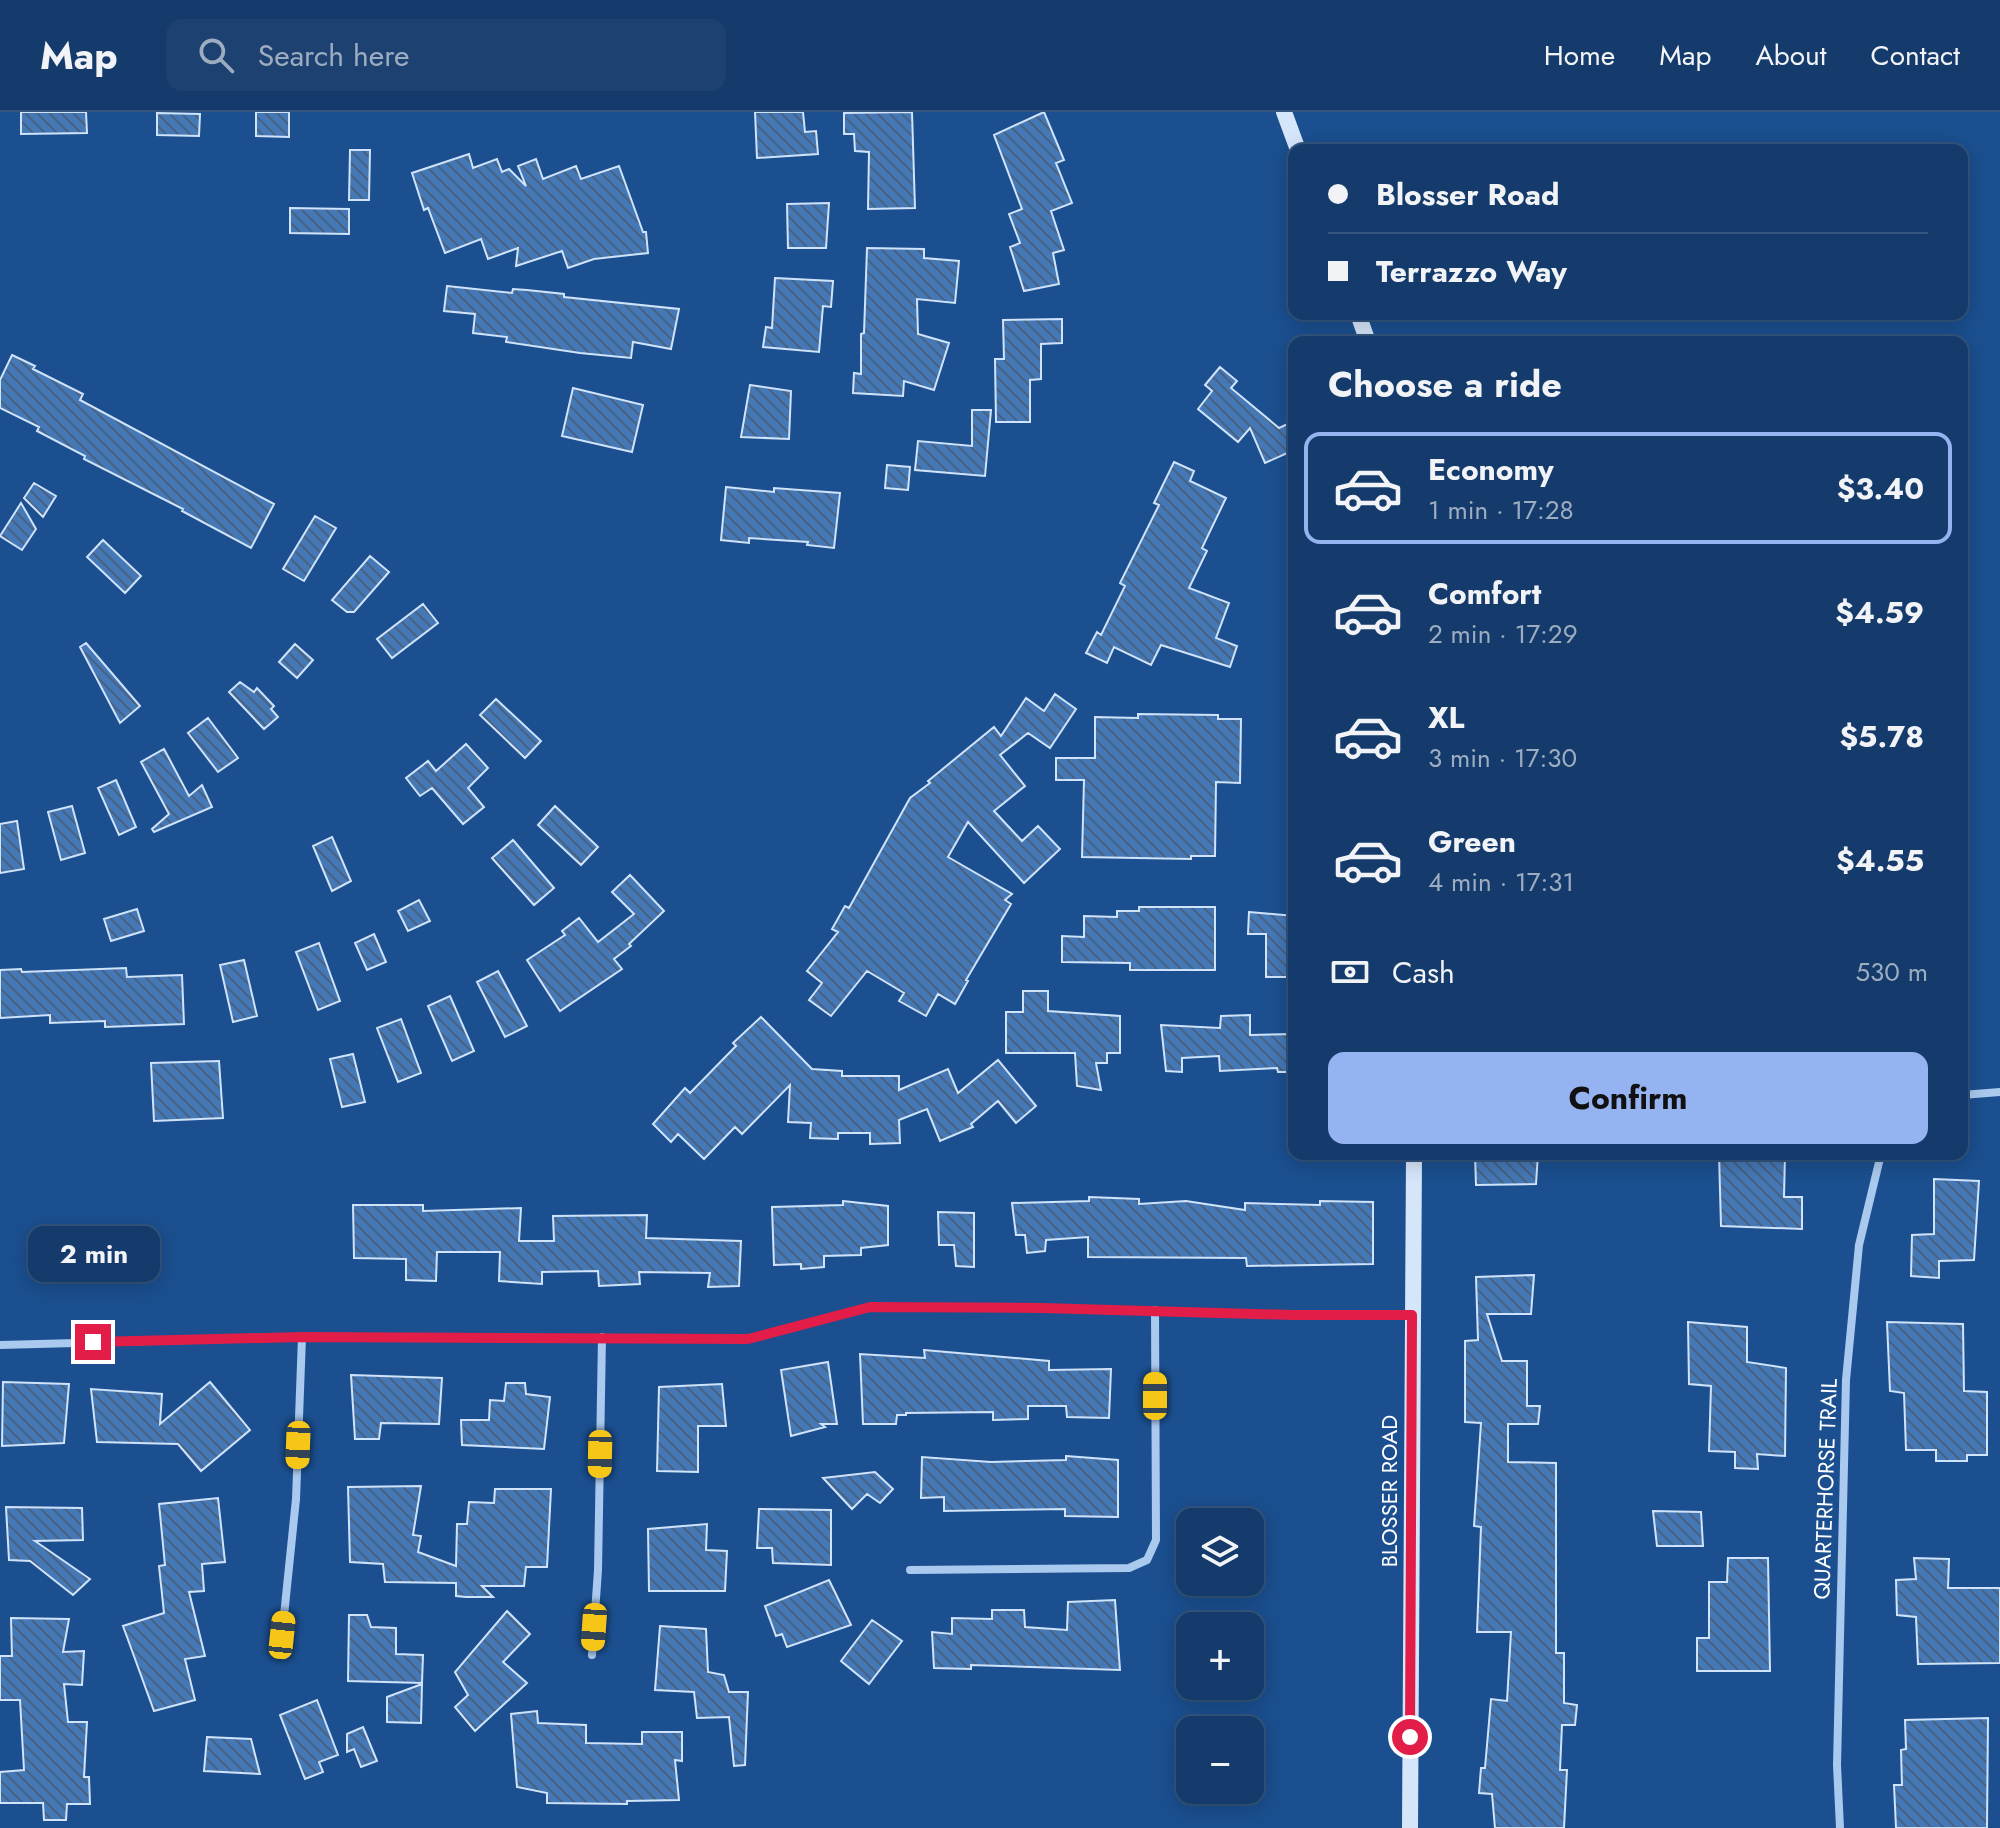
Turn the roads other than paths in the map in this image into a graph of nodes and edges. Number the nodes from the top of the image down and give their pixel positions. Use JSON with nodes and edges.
{"nodes":[{"id":1,"x":1284,"y":112,"type":"edge"},
{"id":2,"x":1296,"y":144,"type":"edge"},
{"id":3,"x":2000,"y":1092,"type":"edge"},
{"id":4,"x":1968,"y":1095,"type":"edge"},
{"id":5,"x":1414,"y":1160,"type":"edge"},
{"id":6,"x":1880,"y":1160,"type":"edge"},
{"id":7,"x":1155,"y":1310,"type":"junction"},
{"id":8,"x":1412,"y":1315,"type":"junction"},
{"id":9,"x":302,"y":1337,"type":"junction"},
{"id":10,"x":602,"y":1337,"type":"junction"},
{"id":11,"x":0,"y":1345,"type":"edge"},
{"id":12,"x":910,"y":1570,"type":"dead end"},
{"id":13,"x":282,"y":1635,"type":"dead end"},
{"id":14,"x":592,"y":1655,"type":"dead end"},
{"id":15,"x":1410,"y":1828,"type":"edge"},
{"id":16,"x":1840,"y":1828,"type":"edge"}],
"edges":[{"from":1,"to":2,"type":"street"},
{"from":3,"to":4,"type":"street"},
{"from":5,"to":8,"type":"street","name":"BLOSSER ROAD"},
{"from":6,"to":16,"type":"street","name":"QUARTERHORSE TRAIL"},
{"from":7,"to":8,"type":"street"},
{"from":7,"to":10,"type":"street"},
{"from":7,"to":12,"type":"street"},
{"from":8,"to":15,"type":"street","name":"BLOSSER ROAD"},
{"from":9,"to":10,"type":"street"},
{"from":9,"to":11,"type":"street"},
{"from":9,"to":13,"type":"street"},
{"from":10,"to":14,"type":"street"}]}
